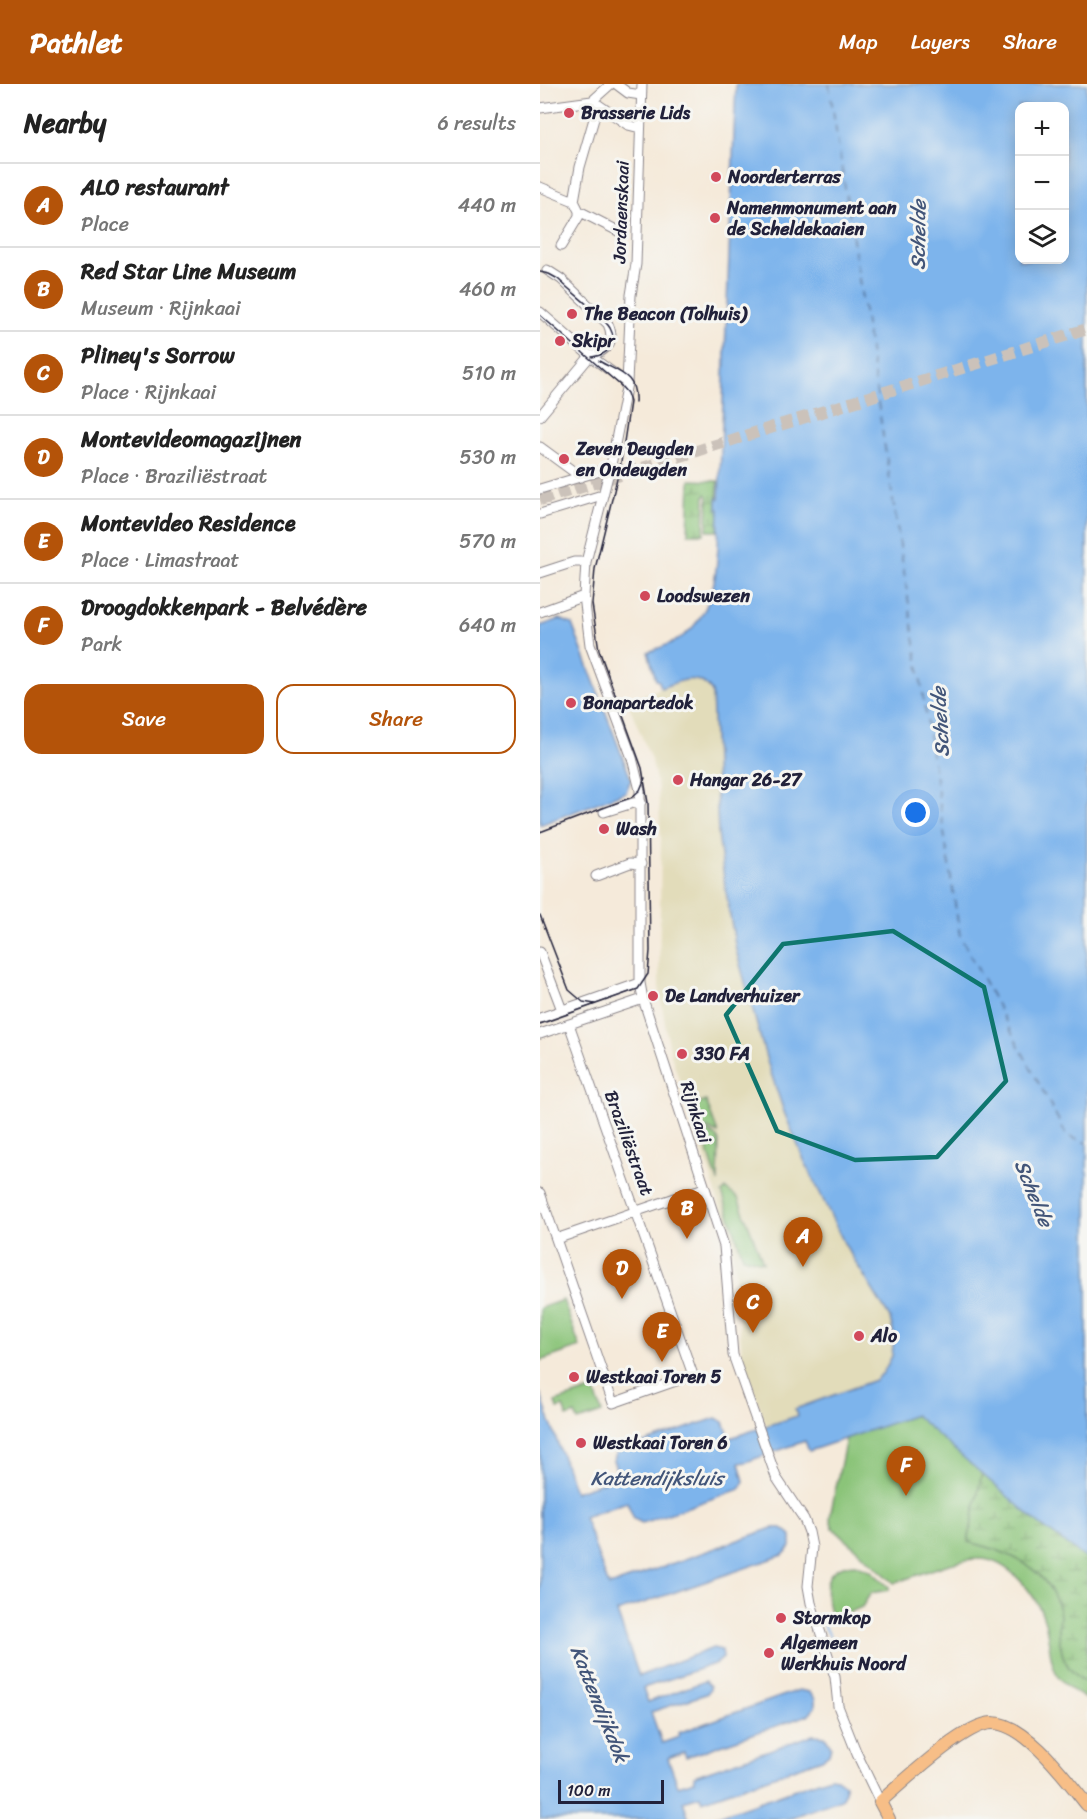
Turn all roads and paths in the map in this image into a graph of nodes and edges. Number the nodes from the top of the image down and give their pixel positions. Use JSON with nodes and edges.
{"nodes":[{"id":1,"x":614,"y":84,"type":"edge"},
{"id":2,"x":642,"y":84,"type":"edge"},
{"id":3,"x":641,"y":95,"type":"junction"},
{"id":4,"x":595,"y":103,"type":"junction"},
{"id":5,"x":540,"y":108,"type":"edge"},
{"id":6,"x":640,"y":128,"type":"junction"},
{"id":7,"x":540,"y":187,"type":"edge"},
{"id":8,"x":574,"y":201,"type":"junction"},
{"id":9,"x":579,"y":211,"type":"junction"},
{"id":10,"x":620,"y":232,"type":"dead end"},
{"id":11,"x":561,"y":246,"type":"dead end"},
{"id":12,"x":547,"y":270,"type":"dead end"},
{"id":13,"x":540,"y":312,"type":"edge"},
{"id":14,"x":590,"y":356,"type":"junction"},
{"id":15,"x":627,"y":383,"type":"junction"},
{"id":16,"x":540,"y":416,"type":"edge"},
{"id":17,"x":540,"y":447,"type":"edge"},
{"id":18,"x":610,"y":468,"type":"junction"},
{"id":19,"x":627,"y":471,"type":"dead end"},
{"id":20,"x":581,"y":477,"type":"junction"},
{"id":21,"x":540,"y":489,"type":"edge"},
{"id":22,"x":602,"y":495,"type":"junction"},
{"id":23,"x":540,"y":514,"type":"edge"},
{"id":24,"x":586,"y":562,"type":"junction"},
{"id":25,"x":540,"y":573,"type":"edge"},
{"id":26,"x":584,"y":596,"type":"junction"},
{"id":27,"x":540,"y":612,"type":"edge"},
{"id":28,"x":641,"y":802,"type":"junction"},
{"id":29,"x":604,"y":812,"type":"dead end"},
{"id":30,"x":641,"y":864,"type":"junction"},
{"id":31,"x":596,"y":876,"type":"dead end"},
{"id":32,"x":540,"y":952,"type":"edge"},
{"id":33,"x":640,"y":983,"type":"junction"},
{"id":34,"x":644,"y":999,"type":"junction"},
{"id":35,"x":562,"y":1010,"type":"junction"},
{"id":36,"x":540,"y":1018,"type":"edge"},
{"id":37,"x":569,"y":1024,"type":"junction"},
{"id":38,"x":540,"y":1034,"type":"edge"},
{"id":39,"x":704,"y":1188,"type":"junction"},
{"id":40,"x":540,"y":1193,"type":"edge"},
{"id":41,"x":636,"y":1211,"type":"junction"},
{"id":42,"x":556,"y":1239,"type":"junction"},
{"id":43,"x":880,"y":1802,"type":"junction"},
{"id":44,"x":1087,"y":1805,"type":"edge"},
{"id":45,"x":889,"y":1819,"type":"edge"}],
"edges":[{"from":1,"to":3,"type":"street"},
{"from":1,"to":4,"type":"street"},
{"from":2,"to":3,"type":"street","name":"Jordaenskaai"},
{"from":3,"to":6,"type":"street","name":"Jordaenskaai"},
{"from":4,"to":5,"type":"street"},
{"from":4,"to":6,"type":"street"},
{"from":4,"to":8,"type":"street"},
{"from":6,"to":15,"type":"street","name":"Jordaenskaai"},
{"from":7,"to":8,"type":"street"},
{"from":8,"to":9,"type":"street"},
{"from":9,"to":10,"type":"street"},
{"from":9,"to":11,"type":"street"},
{"from":12,"to":14,"type":"street"},
{"from":13,"to":14,"type":"street"},
{"from":14,"to":15,"type":"street"},
{"from":14,"to":16,"type":"street"},
{"from":15,"to":18,"type":"street","name":"Jordaenskaai"},
{"from":17,"to":20,"type":"street"},
{"from":18,"to":19,"type":"street"},
{"from":18,"to":20,"type":"street"},
{"from":18,"to":22,"type":"street","name":"Jordaenskaai"},
{"from":20,"to":21,"type":"street"},
{"from":22,"to":23,"type":"street"},
{"from":22,"to":24,"type":"street","name":"Jordaenskaai"},
{"from":24,"to":25,"type":"street"},
{"from":24,"to":26,"type":"street","name":"Rijnkaai"},
{"from":26,"to":27,"type":"street"},
{"from":26,"to":28,"type":"street","name":"Rijnkaai"},
{"from":28,"to":29,"type":"street"},
{"from":28,"to":30,"type":"street","name":"Rijnkaai"},
{"from":30,"to":31,"type":"street"},
{"from":30,"to":33,"type":"street","name":"Rijnkaai"},
{"from":32,"to":35,"type":"street"},
{"from":33,"to":34,"type":"street","name":"Rijnkaai"},
{"from":33,"to":35,"type":"street"},
{"from":34,"to":37,"type":"street"},
{"from":34,"to":39,"type":"street","name":"Rijnkaai"},
{"from":35,"to":36,"type":"street"},
{"from":37,"to":38,"type":"street"},
{"from":37,"to":41,"type":"street","name":"Braziliëstraat"},
{"from":39,"to":41,"type":"street"},
{"from":39,"to":43,"type":"street","name":"Rijnkaai"},
{"from":40,"to":42,"type":"street"},
{"from":41,"to":42,"type":"street"},
{"from":41,"to":42,"type":"street","name":"Braziliëstraat"},
{"from":43,"to":44,"type":"main road"},
{"from":43,"to":45,"type":"main road"}]}
